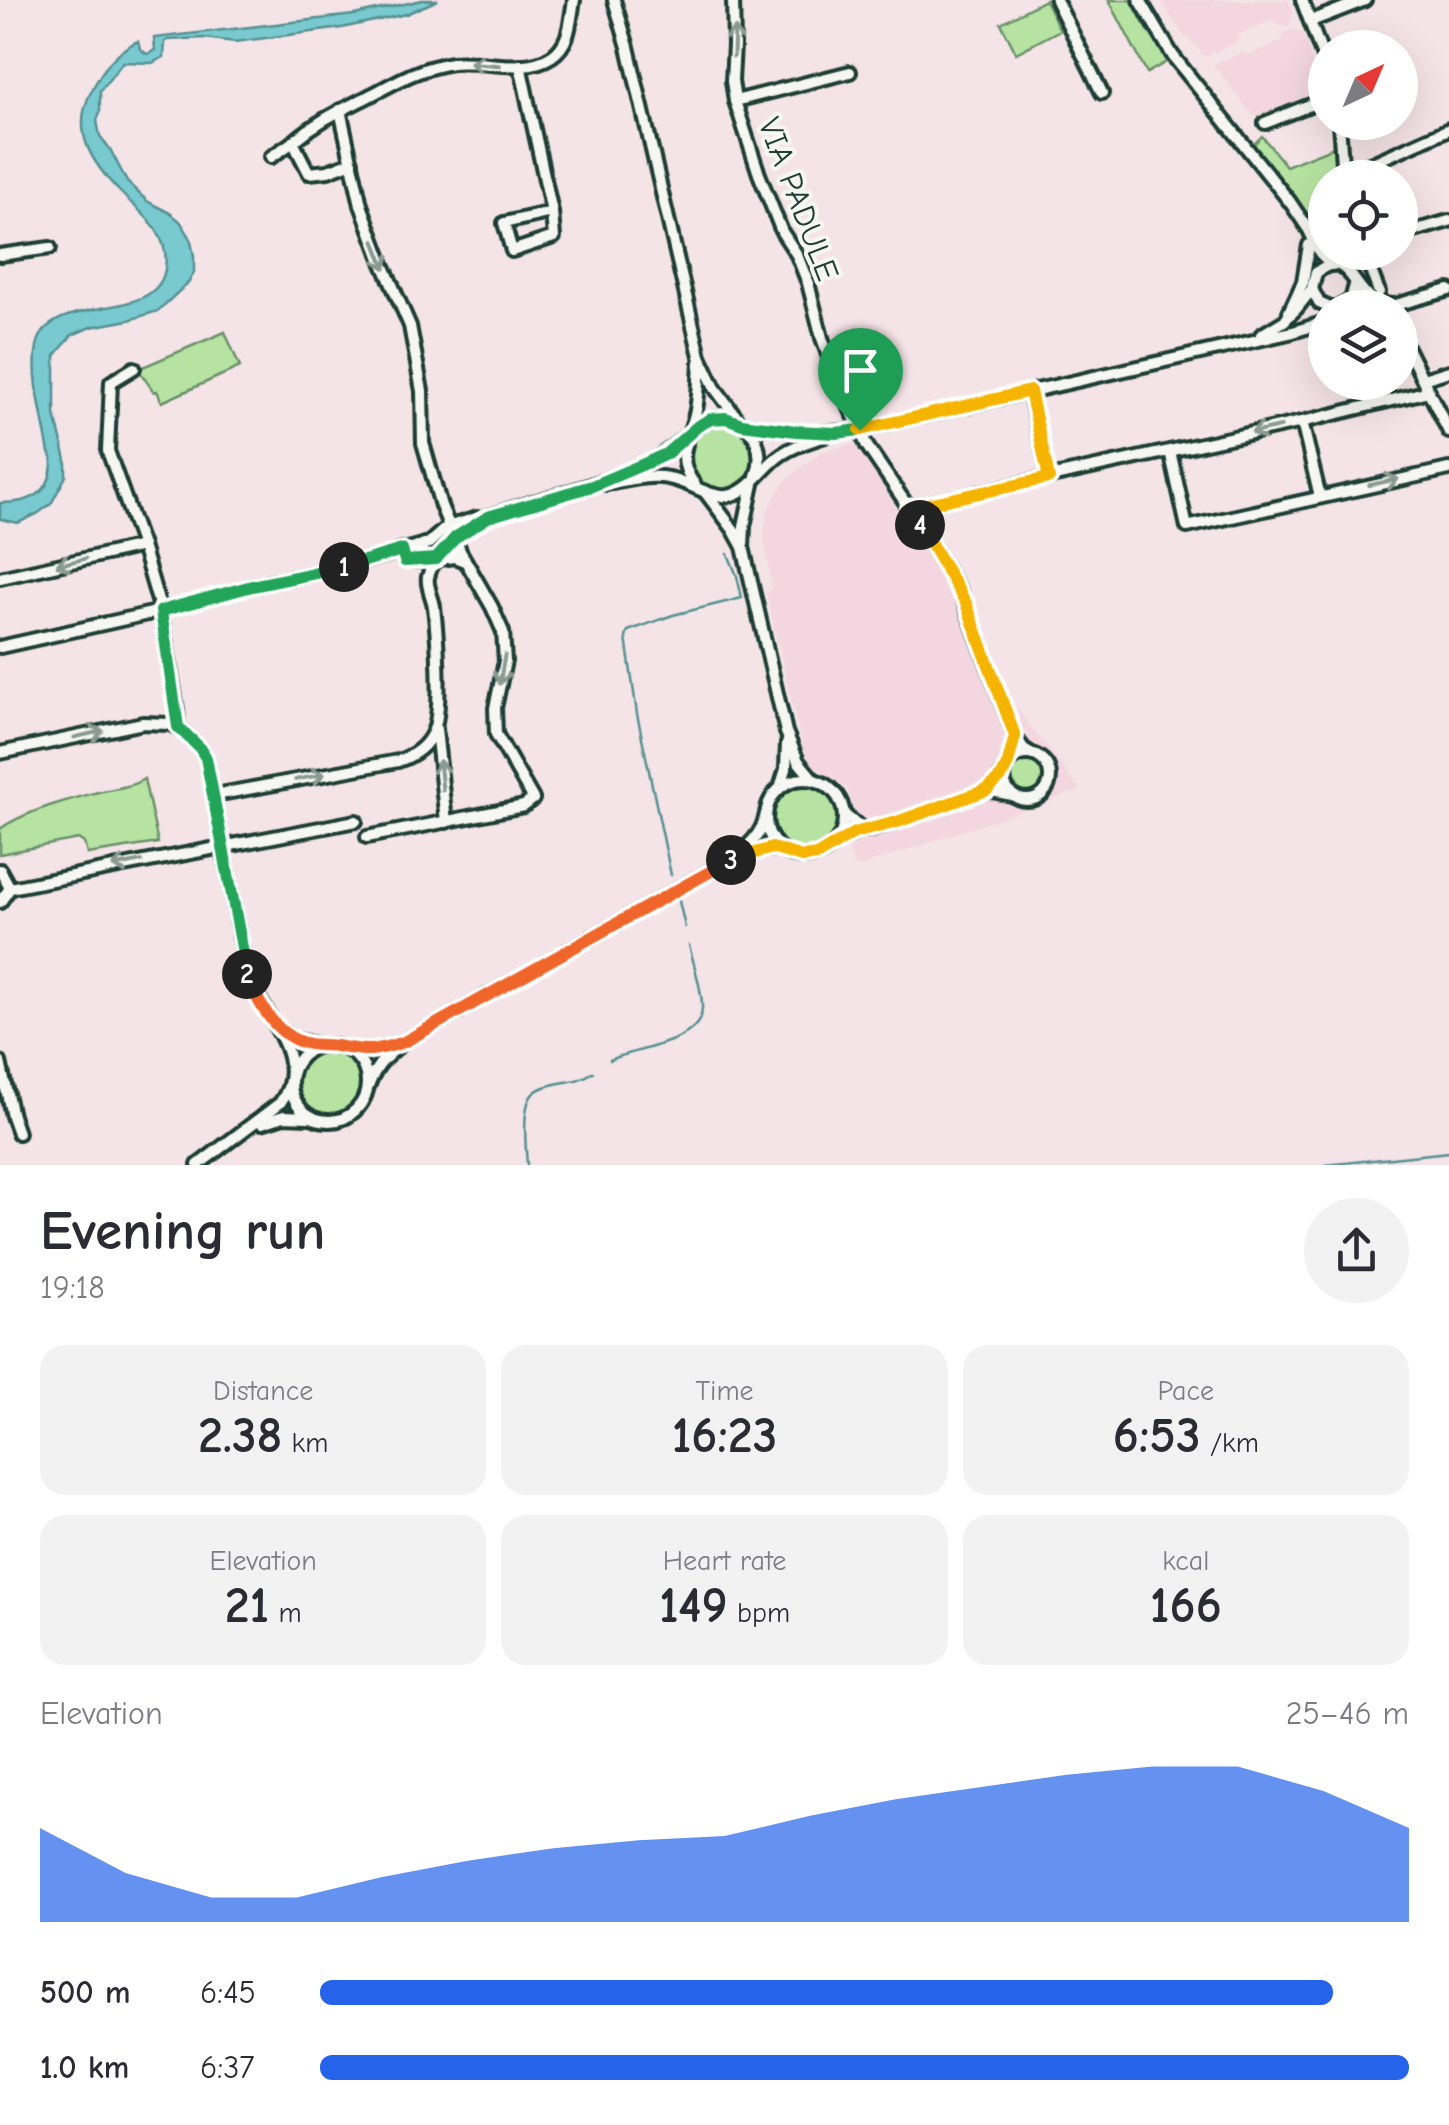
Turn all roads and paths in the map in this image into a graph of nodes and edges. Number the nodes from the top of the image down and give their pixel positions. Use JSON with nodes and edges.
{"nodes":[{"id":1,"x":574,"y":0,"type":"edge"},
{"id":2,"x":614,"y":0,"type":"edge"},
{"id":3,"x":733,"y":0,"type":"edge"},
{"id":4,"x":1056,"y":0,"type":"edge"},
{"id":5,"x":1140,"y":0,"type":"edge"},
{"id":6,"x":1302,"y":0,"type":"edge"},
{"id":7,"x":1365,"y":0,"type":"edge"},
{"id":8,"x":1311,"y":21,"type":"junction"},
{"id":9,"x":1314,"y":30,"type":"edge"},
{"id":10,"x":520,"y":65,"type":"junction"},
{"id":11,"x":850,"y":72,"type":"dead end"},
{"id":12,"x":1102,"y":93,"type":"dead end"},
{"id":13,"x":735,"y":101,"type":"junction"},
{"id":14,"x":1308,"y":107,"type":"edge"},
{"id":15,"x":340,"y":110,"type":"junction"},
{"id":16,"x":1266,"y":123,"type":"dead end"},
{"id":17,"x":1449,"y":129,"type":"edge"},
{"id":18,"x":293,"y":142,"type":"junction"},
{"id":19,"x":271,"y":157,"type":"dead end"},
{"id":20,"x":1379,"y":160,"type":"edge"},
{"id":21,"x":352,"y":162,"type":"junction"},
{"id":22,"x":552,"y":212,"type":"junction"},
{"id":23,"x":1449,"y":221,"type":"edge"},
{"id":24,"x":1304,"y":226,"type":"junction"},
{"id":25,"x":1308,"y":229,"type":"edge"},
{"id":26,"x":1418,"y":230,"type":"edge"},
{"id":27,"x":1308,"y":242,"type":"edge"},
{"id":28,"x":50,"y":248,"type":"dead end"},
{"id":29,"x":1308,"y":252,"type":"edge"},
{"id":30,"x":0,"y":255,"type":"edge"},
{"id":31,"x":1315,"y":270,"type":"edge"},
{"id":32,"x":1320,"y":270,"type":"edge"},
{"id":33,"x":1344,"y":270,"type":"edge"},
{"id":34,"x":1316,"y":274,"type":"junction"},
{"id":35,"x":1355,"y":285,"type":"junction"},
{"id":36,"x":1312,"y":289,"type":"joint"},
{"id":37,"x":1354,"y":290,"type":"edge"},
{"id":38,"x":1361,"y":290,"type":"edge"},
{"id":39,"x":1449,"y":290,"type":"edge"},
{"id":40,"x":1418,"y":299,"type":"edge"},
{"id":41,"x":1284,"y":321,"type":"junction"},
{"id":42,"x":1308,"y":325,"type":"edge"},
{"id":43,"x":1251,"y":340,"type":"junction"},
{"id":44,"x":700,"y":356,"type":"junction"},
{"id":45,"x":134,"y":368,"type":"dead end"},
{"id":46,"x":1418,"y":369,"type":"edge"},
{"id":47,"x":1449,"y":371,"type":"edge"},
{"id":48,"x":1423,"y":379,"type":"junction"},
{"id":49,"x":1030,"y":391,"type":"junction"},
{"id":50,"x":1429,"y":391,"type":"junction"},
{"id":51,"x":1302,"y":422,"type":"junction"},
{"id":52,"x":742,"y":423,"type":"junction"},
{"id":53,"x":860,"y":430,"type":"junction"},
{"id":54,"x":1449,"y":432,"type":"edge"},
{"id":55,"x":836,"y":433,"type":"junction"},
{"id":56,"x":688,"y":436,"type":"junction"},
{"id":57,"x":1170,"y":451,"type":"junction"},
{"id":58,"x":1449,"y":469,"type":"edge"},
{"id":59,"x":755,"y":478,"type":"junction"},
{"id":60,"x":1049,"y":478,"type":"junction"},
{"id":61,"x":592,"y":486,"type":"junction"},
{"id":62,"x":701,"y":489,"type":"junction"},
{"id":63,"x":1320,"y":497,"type":"junction"},
{"id":64,"x":909,"y":508,"type":"junction"},
{"id":65,"x":452,"y":531,"type":"junction"},
{"id":66,"x":424,"y":544,"type":"junction"},
{"id":67,"x":142,"y":546,"type":"junction"},
{"id":68,"x":743,"y":547,"type":"junction"},
{"id":69,"x":402,"y":550,"type":"junction"},
{"id":70,"x":431,"y":560,"type":"junction"},
{"id":71,"x":466,"y":561,"type":"junction"},
{"id":72,"x":0,"y":578,"type":"edge"},
{"id":73,"x":161,"y":611,"type":"junction"},
{"id":74,"x":0,"y":647,"type":"edge"},
{"id":75,"x":178,"y":727,"type":"junction"},
{"id":76,"x":436,"y":727,"type":"junction"},
{"id":77,"x":786,"y":732,"type":"junction"},
{"id":78,"x":1015,"y":736,"type":"junction"},
{"id":79,"x":1,"y":753,"type":"edge"},
{"id":80,"x":1032,"y":754,"type":"junction"},
{"id":81,"x":1007,"y":766,"type":"junction"},
{"id":82,"x":813,"y":779,"type":"junction"},
{"id":83,"x":987,"y":790,"type":"junction"},
{"id":84,"x":776,"y":792,"type":"junction"},
{"id":85,"x":1012,"y":794,"type":"junction"},
{"id":86,"x":214,"y":796,"type":"junction"},
{"id":87,"x":766,"y":814,"type":"junction"},
{"id":88,"x":844,"y":815,"type":"junction"},
{"id":89,"x":356,"y":821,"type":"dead end"},
{"id":90,"x":446,"y":822,"type":"junction"},
{"id":91,"x":863,"y":830,"type":"junction"},
{"id":92,"x":366,"y":837,"type":"dead end"},
{"id":93,"x":836,"y":843,"type":"junction"},
{"id":94,"x":223,"y":846,"type":"junction"},
{"id":95,"x":783,"y":850,"type":"junction"},
{"id":96,"x":730,"y":860,"type":"junction"},
{"id":97,"x":0,"y":870,"type":"edge"},
{"id":98,"x":10,"y":888,"type":"junction"},
{"id":99,"x":0,"y":902,"type":"edge"},
{"id":100,"x":266,"y":1013,"type":"junction"},
{"id":101,"x":404,"y":1042,"type":"junction"},
{"id":102,"x":329,"y":1045,"type":"junction"},
{"id":103,"x":0,"y":1062,"type":"edge"},
{"id":104,"x":291,"y":1077,"type":"junction"},
{"id":105,"x":364,"y":1096,"type":"junction"},
{"id":106,"x":318,"y":1120,"type":"junction"},
{"id":107,"x":247,"y":1129,"type":"junction"},
{"id":108,"x":18,"y":1132,"type":"dead end"},
{"id":109,"x":198,"y":1165,"type":"edge"}],
"edges":[{"from":1,"to":10,"type":"street"},
{"from":2,"to":44,"type":"street"},
{"from":13,"to":3,"type":"street","name":"VIA PADULE","one_way":true},
{"from":4,"to":12,"type":"street"},
{"from":5,"to":24,"type":"street"},
{"from":6,"to":8,"type":"street"},
{"from":7,"to":8,"type":"street"},
{"from":8,"to":9,"type":"street"},
{"from":10,"to":15,"type":"street","one_way":true},
{"from":10,"to":22,"type":"street"},
{"from":11,"to":13,"type":"street"},
{"from":13,"to":53,"type":"street","name":"VIA PADULE"},
{"from":14,"to":16,"type":"street"},
{"from":15,"to":18,"type":"street"},
{"from":15,"to":21,"type":"street"},
{"from":17,"to":20,"type":"street"},
{"from":18,"to":19,"type":"street"},
{"from":18,"to":21,"type":"street"},
{"from":21,"to":65,"type":"street","one_way":true},
{"from":22,"to":22,"type":"street"},
{"from":23,"to":26,"type":"street"},
{"from":24,"to":25,"type":"street"},
{"from":24,"to":27,"type":"street"},
{"from":28,"to":30,"type":"street"},
{"from":29,"to":41,"type":"street"},
{"from":31,"to":34,"type":"street"},
{"from":32,"to":34,"type":"street"},
{"from":33,"to":35,"type":"street"},
{"from":34,"to":36,"type":"street"},
{"from":35,"to":37,"type":"street"},
{"from":35,"to":38,"type":"street"},
{"from":36,"to":41,"type":"street"},
{"from":39,"to":40,"type":"street"},
{"from":41,"to":43,"type":"street"},
{"from":42,"to":43,"type":"street"},
{"from":43,"to":49,"type":"street"},
{"from":44,"to":52,"type":"street"},
{"from":44,"to":56,"type":"street"},
{"from":45,"to":67,"type":"street"},
{"from":46,"to":48,"type":"street"},
{"from":47,"to":48,"type":"street"},
{"from":48,"to":50,"type":"street"},
{"from":49,"to":53,"type":"street"},
{"from":49,"to":60,"type":"street"},
{"from":50,"to":51,"type":"street"},
{"from":50,"to":54,"type":"street"},
{"from":51,"to":57,"type":"street","one_way":true},
{"from":51,"to":63,"type":"street"},
{"from":52,"to":55,"type":"street"},
{"from":52,"to":56,"type":"street"},
{"from":52,"to":59,"type":"street"},
{"from":53,"to":55,"type":"street"},
{"from":53,"to":64,"type":"street","name":"VIA PADULE"},
{"from":55,"to":59,"type":"street"},
{"from":56,"to":61,"type":"street"},
{"from":56,"to":62,"type":"street"},
{"from":57,"to":60,"type":"street"},
{"from":57,"to":63,"type":"street"},
{"from":63,"to":58,"type":"street","one_way":true},
{"from":59,"to":62,"type":"street"},
{"from":59,"to":68,"type":"street"},
{"from":60,"to":64,"type":"street"},
{"from":61,"to":62,"type":"street"},
{"from":61,"to":65,"type":"street"},
{"from":62,"to":68,"type":"street"},
{"from":64,"to":78,"type":"street","name":"VIA PADULE"},
{"from":65,"to":66,"type":"street"},
{"from":65,"to":70,"type":"street"},
{"from":65,"to":71,"type":"street"},
{"from":66,"to":69,"type":"street"},
{"from":66,"to":70,"type":"street"},
{"from":67,"to":72,"type":"street","one_way":true},
{"from":67,"to":73,"type":"street"},
{"from":68,"to":77,"type":"street"},
{"from":69,"to":70,"type":"street"},
{"from":69,"to":73,"type":"street"},
{"from":70,"to":71,"type":"street"},
{"from":70,"to":76,"type":"street"},
{"from":71,"to":90,"type":"street","one_way":true},
{"from":73,"to":74,"type":"street"},
{"from":73,"to":75,"type":"street"},
{"from":79,"to":75,"type":"street","one_way":true},
{"from":75,"to":86,"type":"street"},
{"from":86,"to":76,"type":"street","one_way":true},
{"from":90,"to":76,"type":"street","one_way":true},
{"from":77,"to":82,"type":"street"},
{"from":77,"to":84,"type":"street"},
{"from":78,"to":80,"type":"street"},
{"from":78,"to":81,"type":"street"},
{"from":80,"to":81,"type":"street"},
{"from":80,"to":85,"type":"street"},
{"from":81,"to":83,"type":"street"},
{"from":81,"to":85,"type":"street"},
{"from":82,"to":84,"type":"street"},
{"from":82,"to":88,"type":"street"},
{"from":83,"to":85,"type":"street"},
{"from":83,"to":91,"type":"street"},
{"from":84,"to":87,"type":"street"},
{"from":86,"to":94,"type":"street"},
{"from":87,"to":95,"type":"street"},
{"from":87,"to":96,"type":"street"},
{"from":88,"to":91,"type":"street"},
{"from":88,"to":93,"type":"street"},
{"from":89,"to":94,"type":"street"},
{"from":90,"to":92,"type":"street"},
{"from":91,"to":93,"type":"street"},
{"from":93,"to":95,"type":"street"},
{"from":94,"to":98,"type":"street","one_way":true},
{"from":94,"to":100,"type":"street"},
{"from":95,"to":96,"type":"street"},
{"from":96,"to":101,"type":"street"},
{"from":97,"to":98,"type":"street"},
{"from":98,"to":99,"type":"street"},
{"from":100,"to":102,"type":"street"},
{"from":100,"to":104,"type":"street"},
{"from":101,"to":102,"type":"street"},
{"from":101,"to":105,"type":"street"},
{"from":102,"to":104,"type":"street"},
{"from":102,"to":105,"type":"street"},
{"from":103,"to":108,"type":"street"},
{"from":104,"to":106,"type":"street"},
{"from":104,"to":107,"type":"street"},
{"from":105,"to":106,"type":"street"},
{"from":106,"to":107,"type":"street"},
{"from":107,"to":109,"type":"street"}]}
